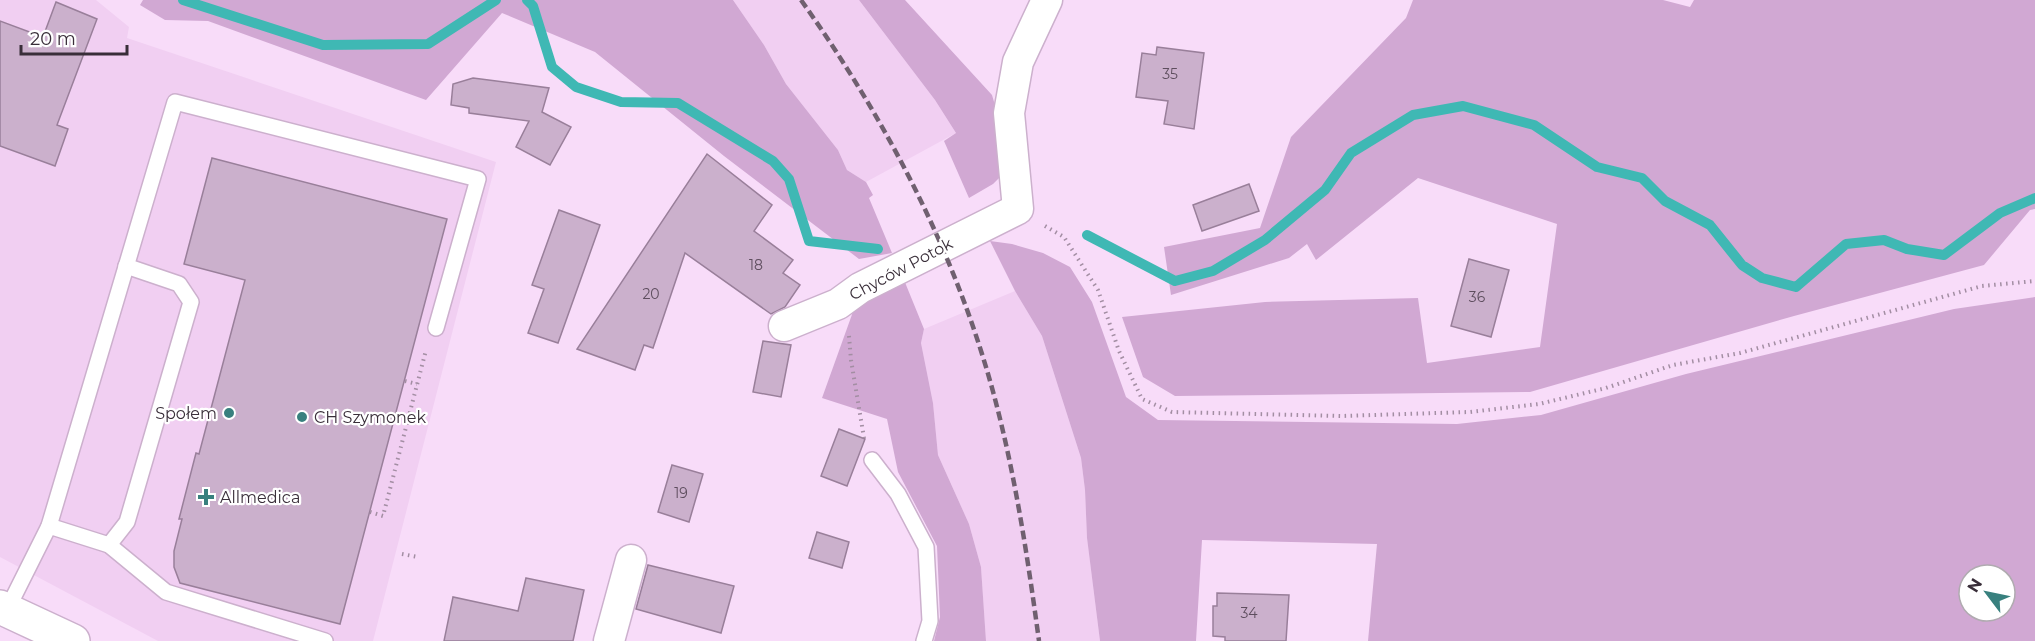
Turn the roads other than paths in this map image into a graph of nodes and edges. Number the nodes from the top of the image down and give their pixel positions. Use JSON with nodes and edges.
{"nodes":[{"id":1,"x":1047,"y":0,"type":"edge"},
{"id":2,"x":126,"y":266,"type":"junction"},
{"id":3,"x":784,"y":327,"type":"dead end"},
{"id":4,"x":436,"y":328,"type":"dead end"},
{"id":5,"x":872,"y":460,"type":"road end"},
{"id":6,"x":49,"y":526,"type":"junction"},
{"id":7,"x":108,"y":545,"type":"junction"},
{"id":8,"x":631,"y":560,"type":"dead end"},
{"id":9,"x":4,"y":608,"type":"edge"},
{"id":10,"x":73,"y":641,"type":"edge"},
{"id":11,"x":325,"y":641,"type":"edge"},
{"id":12,"x":609,"y":641,"type":"edge"},
{"id":13,"x":924,"y":641,"type":"edge"}],
"edges":[{"from":1,"to":3,"type":"street","name":"Chyców Potok"},
{"from":2,"to":4,"type":"lane"},
{"from":2,"to":6,"type":"lane"},
{"from":2,"to":7,"type":"lane"},
{"from":5,"to":13,"type":"lane"},
{"from":6,"to":7,"type":"lane"},
{"from":6,"to":9,"type":"lane"},
{"from":7,"to":11,"type":"lane"},
{"from":8,"to":12,"type":"street"},
{"from":9,"to":10,"type":"street"}]}
